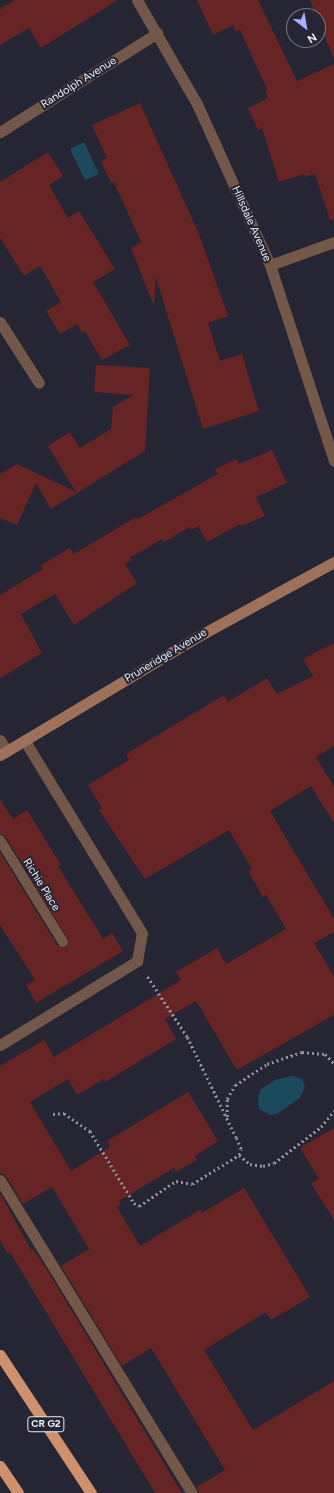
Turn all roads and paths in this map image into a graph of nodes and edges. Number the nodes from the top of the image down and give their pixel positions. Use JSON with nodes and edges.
{"nodes":[{"id":1,"x":137,"y":0,"type":"edge"},
{"id":2,"x":157,"y":33,"type":"junction"},
{"id":3,"x":0,"y":132,"type":"edge"},
{"id":4,"x":334,"y":242,"type":"edge"},
{"id":5,"x":270,"y":265,"type":"junction"},
{"id":6,"x":0,"y":322,"type":"edge"},
{"id":7,"x":39,"y":383,"type":"dead end"},
{"id":8,"x":334,"y":461,"type":"edge"},
{"id":9,"x":334,"y":562,"type":"edge"},
{"id":10,"x":0,"y":740,"type":"edge"},
{"id":11,"x":24,"y":740,"type":"junction"},
{"id":12,"x":4,"y":753,"type":"edge"},
{"id":13,"x":0,"y":840,"type":"edge"},
{"id":14,"x":63,"y":942,"type":"dead end"},
{"id":15,"x":137,"y":961,"type":"junction"},
{"id":16,"x":0,"y":1045,"type":"edge"},
{"id":17,"x":334,"y":1063,"type":"edge"},
{"id":18,"x":334,"y":1111,"type":"edge"},
{"id":19,"x":53,"y":1114,"type":"dead end"},
{"id":20,"x":227,"y":1118,"type":"junction"},
{"id":21,"x":239,"y":1155,"type":"junction"},
{"id":22,"x":0,"y":1180,"type":"edge"},
{"id":23,"x":0,"y":1355,"type":"edge"},
{"id":24,"x":0,"y":1466,"type":"edge"},
{"id":25,"x":18,"y":1493,"type":"edge"},
{"id":26,"x":91,"y":1493,"type":"edge"},
{"id":27,"x":192,"y":1493,"type":"edge"}],
"edges":[{"from":1,"to":2,"type":"street","name":"Hillsdale Avenue"},
{"from":2,"to":3,"type":"street","name":"Randolph Avenue"},
{"from":2,"to":5,"type":"street","name":"Hillsdale Avenue"},
{"from":4,"to":5,"type":"street"},
{"from":5,"to":8,"type":"street","name":"Hillsdale Avenue"},
{"from":6,"to":7,"type":"street"},
{"from":9,"to":11,"type":"main road","name":"Pruneridge Avenue"},
{"from":10,"to":12,"type":"street"},
{"from":11,"to":12,"type":"main road","name":"Pruneridge Avenue"},
{"from":11,"to":15,"type":"street"},
{"from":13,"to":14,"type":"lane","name":"Richie Place"},
{"from":15,"to":16,"type":"street"},
{"from":15,"to":20,"type":"path"},
{"from":17,"to":20,"type":"path"},
{"from":18,"to":21,"type":"path"},
{"from":19,"to":21,"type":"path"},
{"from":20,"to":21,"type":"path"},
{"from":22,"to":27,"type":"street"},
{"from":23,"to":26,"type":"highway","number":"CR G2"},
{"from":24,"to":25,"type":"highway"}]}
